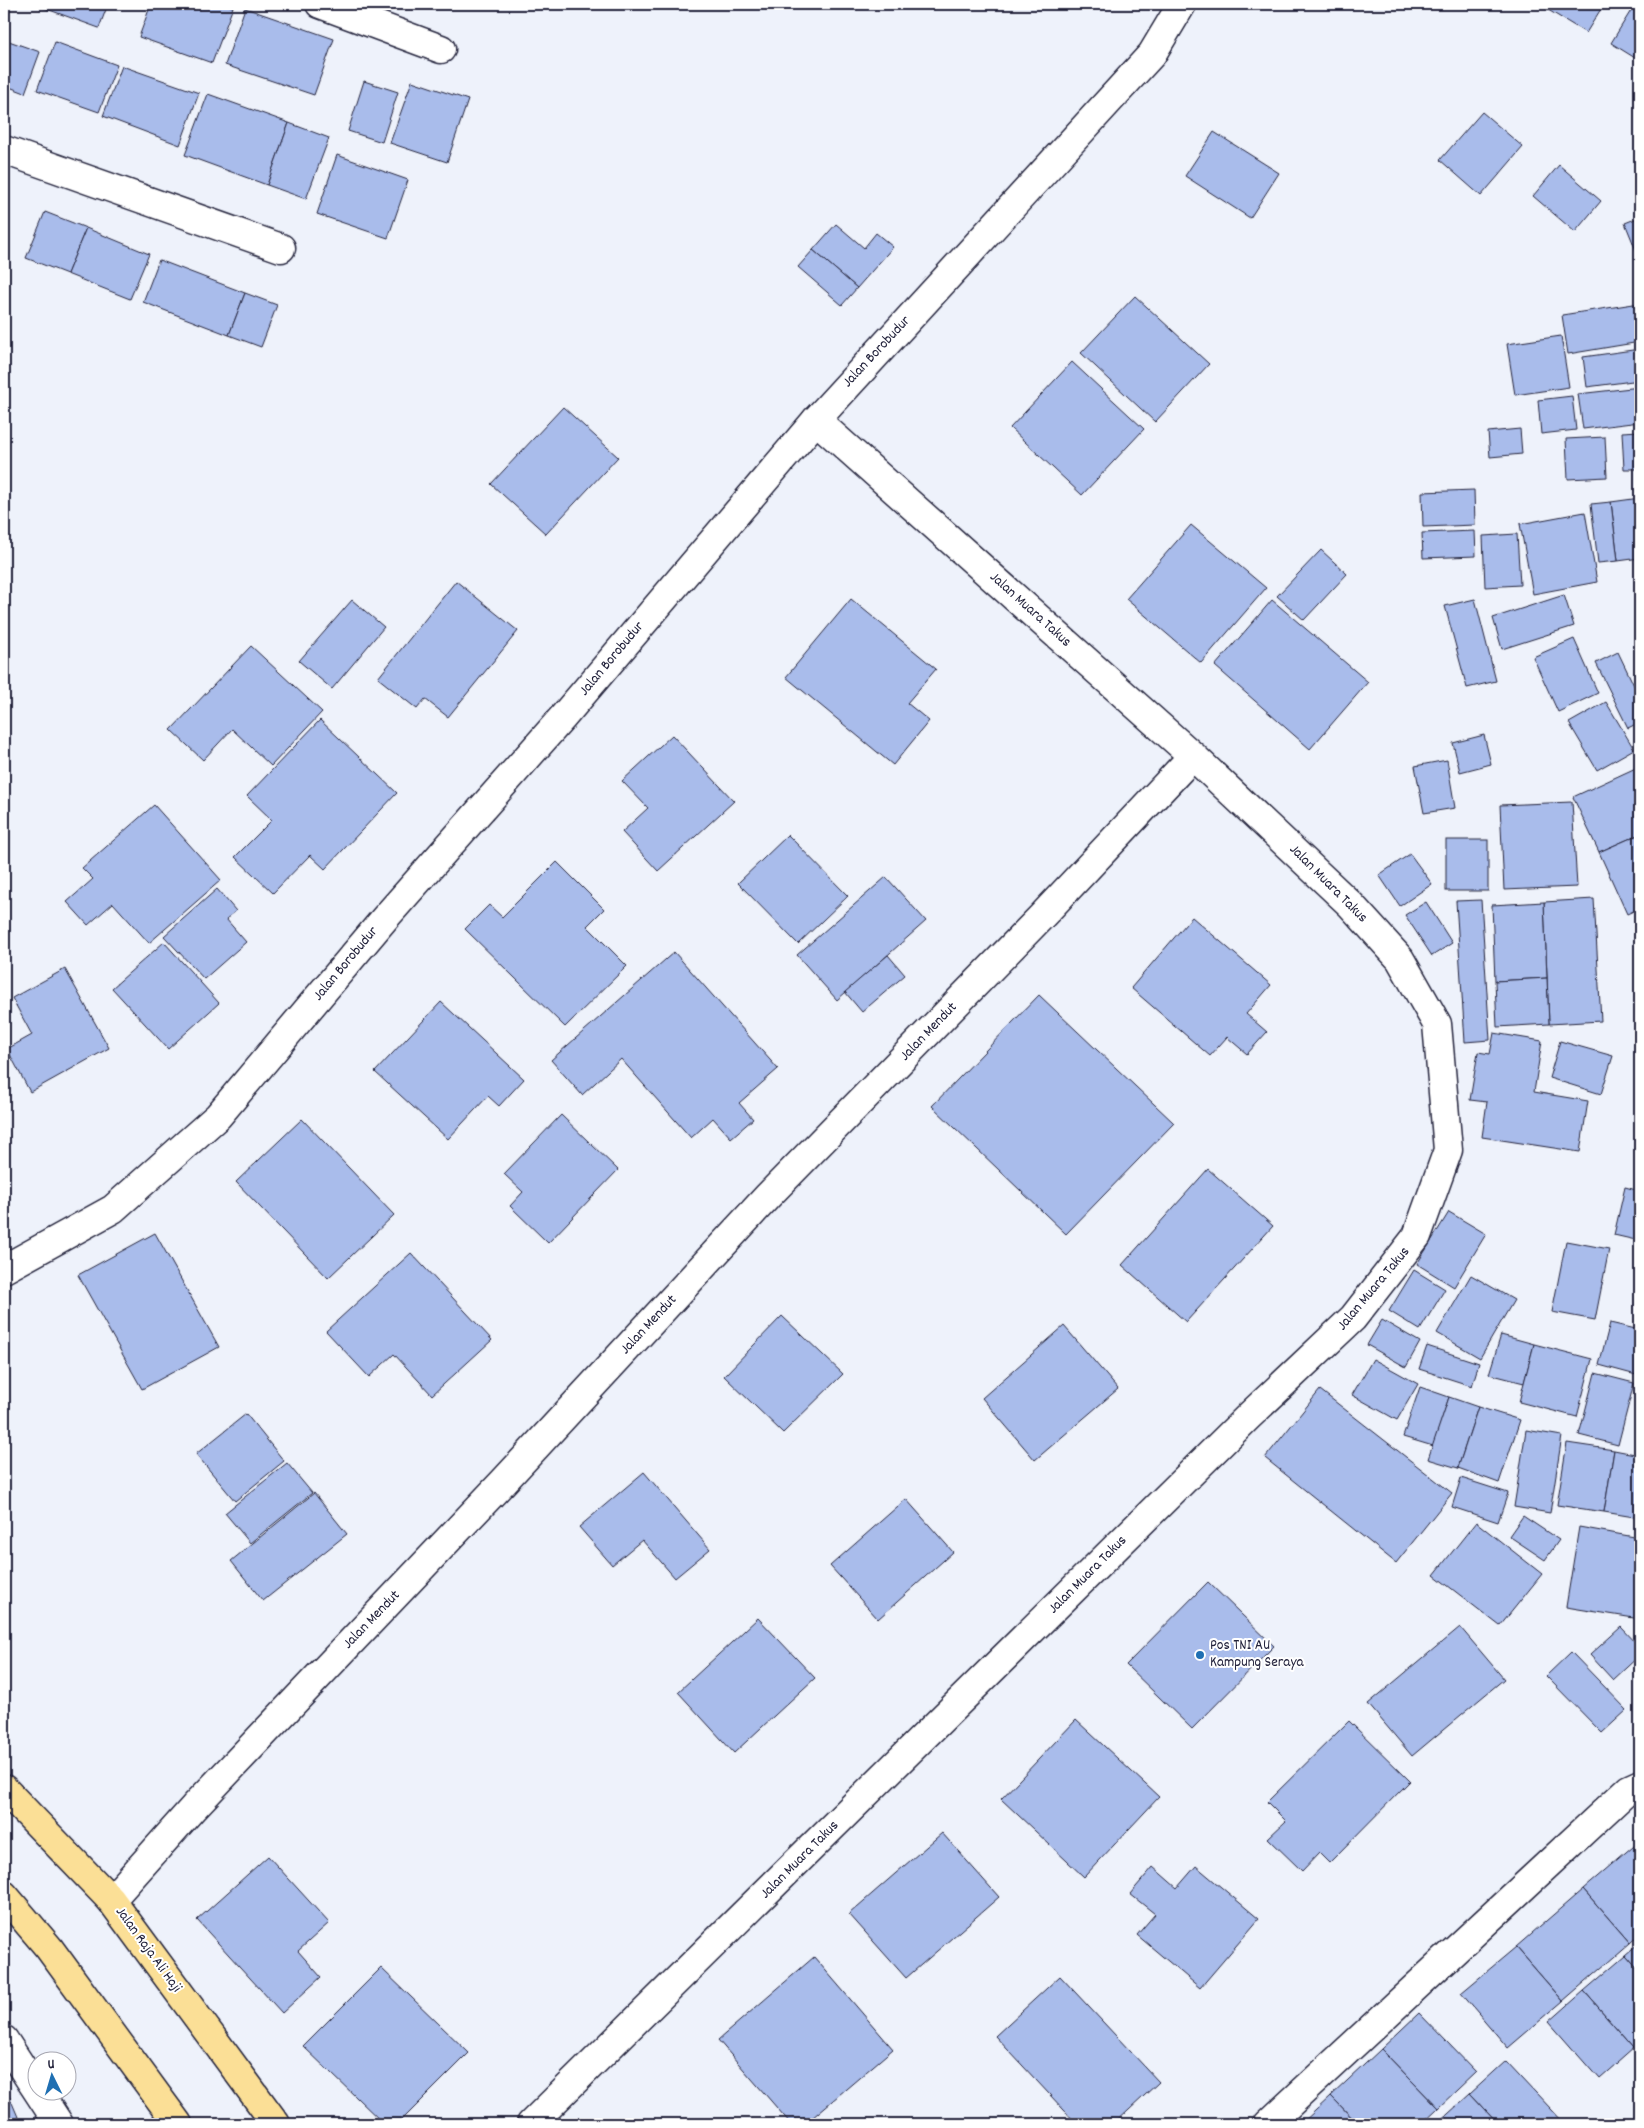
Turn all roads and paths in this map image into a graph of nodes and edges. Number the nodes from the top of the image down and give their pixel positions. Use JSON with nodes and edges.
{"nodes":[{"id":1,"x":320,"y":4,"type":"edge"},
{"id":2,"x":1182,"y":4,"type":"edge"},
{"id":3,"x":441,"y":49,"type":"dead end"},
{"id":4,"x":4,"y":150,"type":"edge"},
{"id":5,"x":281,"y":248,"type":"dead end"},
{"id":6,"x":816,"y":420,"type":"junction"},
{"id":7,"x":1194,"y":756,"type":"junction"},
{"id":8,"x":4,"y":1269,"type":"edge"},
{"id":9,"x":1640,"y":1784,"type":"edge"},
{"id":10,"x":4,"y":1789,"type":"edge"},
{"id":11,"x":4,"y":1895,"type":"edge"},
{"id":12,"x":111,"y":1900,"type":"junction"},
{"id":13,"x":4,"y":2040,"type":"edge"},
{"id":14,"x":59,"y":2124,"type":"edge"},
{"id":15,"x":178,"y":2124,"type":"edge"},
{"id":16,"x":276,"y":2124,"type":"edge"},
{"id":17,"x":531,"y":2124,"type":"edge"},
{"id":18,"x":1268,"y":2124,"type":"edge"}],
"edges":[{"from":1,"to":3,"type":"street"},
{"from":2,"to":6,"type":"street","name":"Jalan Borobudur"},
{"from":4,"to":5,"type":"street"},
{"from":6,"to":7,"type":"street","name":"Jalan Muara Takus"},
{"from":6,"to":8,"type":"street","name":"Jalan Borobudur"},
{"from":7,"to":12,"type":"street","name":"Jalan Mendut"},
{"from":7,"to":17,"type":"street","name":"Jalan Muara Takus"},
{"from":9,"to":18,"type":"street"},
{"from":10,"to":12,"type":"main road","name":"Jalan Raja Ali Haji"},
{"from":11,"to":15,"type":"main road"},
{"from":12,"to":16,"type":"main road","name":"Jalan Raja Ali Haji"},
{"from":13,"to":14,"type":"street"}]}
